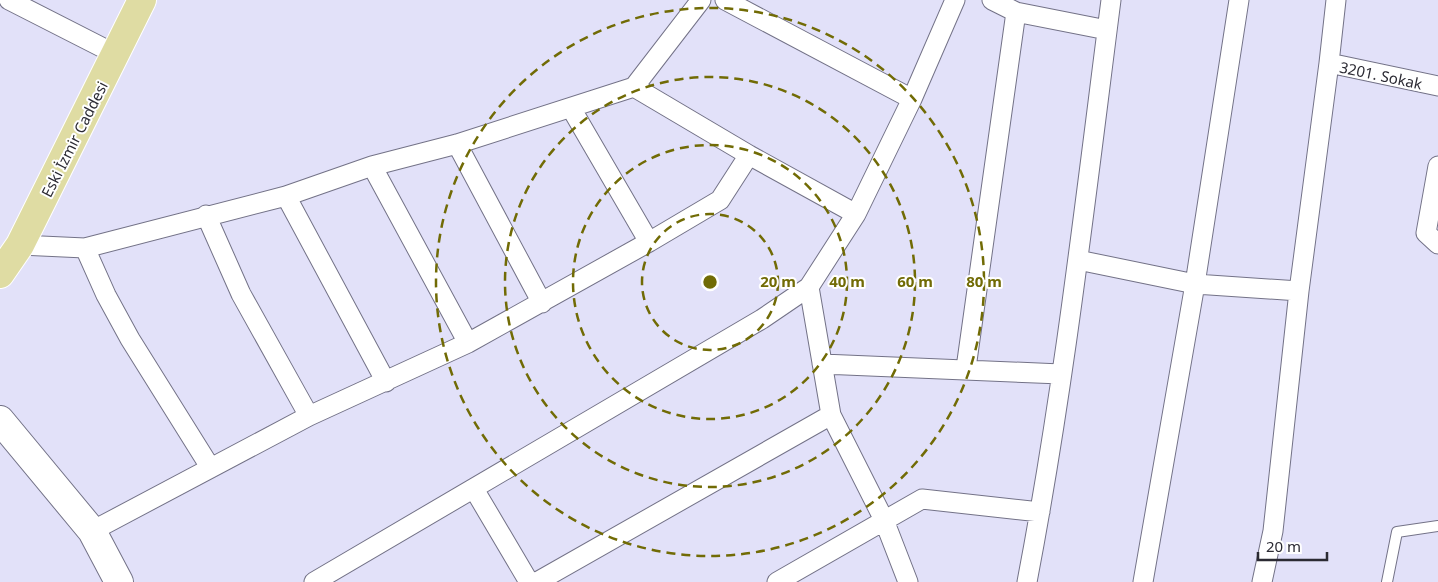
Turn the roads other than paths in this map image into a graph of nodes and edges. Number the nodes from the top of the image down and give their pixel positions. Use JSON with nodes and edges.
{"nodes":[{"id":1,"x":9,"y":0,"type":"edge"},
{"id":2,"x":142,"y":0,"type":"edge"},
{"id":3,"x":701,"y":0,"type":"edge"},
{"id":4,"x":725,"y":0,"type":"edge"},
{"id":5,"x":955,"y":0,"type":"edge"},
{"id":6,"x":992,"y":0,"type":"edge"},
{"id":7,"x":1111,"y":0,"type":"edge"},
{"id":8,"x":1239,"y":0,"type":"edge"},
{"id":9,"x":1336,"y":0,"type":"edge"},
{"id":10,"x":1016,"y":12,"type":"junction"},
{"id":11,"x":1107,"y":30,"type":"junction"},
{"id":12,"x":117,"y":55,"type":"junction"},
{"id":13,"x":1328,"y":63,"type":"junction"},
{"id":14,"x":1438,"y":86,"type":"edge"},
{"id":15,"x":634,"y":87,"type":"junction"},
{"id":16,"x":912,"y":99,"type":"junction"},
{"id":17,"x":572,"y":108,"type":"junction"},
{"id":18,"x":457,"y":144,"type":"junction"},
{"id":19,"x":749,"y":155,"type":"junction"},
{"id":20,"x":372,"y":166,"type":"junction"},
{"id":21,"x":1438,"y":166,"type":"edge"},
{"id":22,"x":286,"y":196,"type":"junction"},
{"id":23,"x":856,"y":214,"type":"junction"},
{"id":24,"x":206,"y":215,"type":"junction"},
{"id":25,"x":649,"y":242,"type":"junction"},
{"id":26,"x":1438,"y":244,"type":"edge"},
{"id":27,"x":20,"y":245,"type":"junction"},
{"id":28,"x":85,"y":248,"type":"junction"},
{"id":29,"x":1078,"y":260,"type":"junction"},
{"id":30,"x":0,"y":274,"type":"edge"},
{"id":31,"x":1195,"y":284,"type":"junction"},
{"id":32,"x":809,"y":287,"type":"junction"},
{"id":33,"x":1299,"y":292,"type":"junction"},
{"id":34,"x":542,"y":303,"type":"junction"},
{"id":35,"x":468,"y":343,"type":"junction"},
{"id":36,"x":822,"y":364,"type":"junction"},
{"id":37,"x":966,"y":368,"type":"junction"},
{"id":38,"x":1061,"y":374,"type":"junction"},
{"id":39,"x":386,"y":382,"type":"junction"},
{"id":40,"x":831,"y":415,"type":"junction"},
{"id":41,"x":309,"y":416,"type":"junction"},
{"id":42,"x":0,"y":420,"type":"edge"},
{"id":43,"x":210,"y":466,"type":"junction"},
{"id":44,"x":474,"y":489,"type":"junction"},
{"id":45,"x":1040,"y":512,"type":"junction"},
{"id":46,"x":884,"y":520,"type":"junction"},
{"id":47,"x":1438,"y":526,"type":"edge"},
{"id":48,"x":92,"y":531,"type":"junction"},
{"id":49,"x":119,"y":582,"type":"edge"},
{"id":50,"x":314,"y":582,"type":"edge"},
{"id":51,"x":529,"y":582,"type":"edge"},
{"id":52,"x":537,"y":582,"type":"edge"},
{"id":53,"x":777,"y":582,"type":"edge"},
{"id":54,"x":908,"y":582,"type":"edge"},
{"id":55,"x":1027,"y":582,"type":"edge"},
{"id":56,"x":1143,"y":582,"type":"edge"},
{"id":57,"x":1262,"y":582,"type":"edge"},
{"id":58,"x":1387,"y":582,"type":"edge"}],
"edges":[{"from":1,"to":12,"type":"street"},
{"from":2,"to":12,"type":"main road","name":"Eski İzmir Caddesi"},
{"from":3,"to":15,"type":"street"},
{"from":4,"to":16,"type":"street"},
{"from":5,"to":16,"type":"street"},
{"from":6,"to":10,"type":"street"},
{"from":7,"to":11,"type":"street"},
{"from":8,"to":31,"type":"street"},
{"from":9,"to":13,"type":"street","name":"3201. Sokak"},
{"from":10,"to":11,"type":"street"},
{"from":10,"to":37,"type":"street"},
{"from":11,"to":29,"type":"street"},
{"from":12,"to":27,"type":"main road","name":"Eski İzmir Caddesi"},
{"from":13,"to":14,"type":"street","name":"3201. Sokak"},
{"from":13,"to":33,"type":"street"},
{"from":15,"to":17,"type":"street"},
{"from":15,"to":19,"type":"street"},
{"from":16,"to":23,"type":"street"},
{"from":17,"to":18,"type":"street"},
{"from":17,"to":25,"type":"street"},
{"from":18,"to":20,"type":"street"},
{"from":18,"to":34,"type":"street"},
{"from":19,"to":23,"type":"street"},
{"from":19,"to":25,"type":"street"},
{"from":20,"to":22,"type":"street"},
{"from":20,"to":35,"type":"street"},
{"from":21,"to":26,"type":"street"},
{"from":22,"to":24,"type":"street"},
{"from":22,"to":39,"type":"street"},
{"from":23,"to":32,"type":"street"},
{"from":24,"to":28,"type":"street"},
{"from":24,"to":41,"type":"street"},
{"from":25,"to":34,"type":"street"},
{"from":27,"to":28,"type":"street"},
{"from":27,"to":30,"type":"main road","name":"Eski İzmir Caddesi"},
{"from":28,"to":43,"type":"street"},
{"from":29,"to":31,"type":"street"},
{"from":29,"to":38,"type":"street"},
{"from":31,"to":33,"type":"street"},
{"from":31,"to":56,"type":"street"},
{"from":32,"to":36,"type":"street"},
{"from":32,"to":44,"type":"street"},
{"from":33,"to":57,"type":"street"},
{"from":34,"to":35,"type":"street"},
{"from":35,"to":39,"type":"street"},
{"from":36,"to":37,"type":"street"},
{"from":36,"to":40,"type":"street"},
{"from":37,"to":38,"type":"street"},
{"from":38,"to":45,"type":"street"},
{"from":39,"to":41,"type":"street"},
{"from":40,"to":46,"type":"street"},
{"from":40,"to":52,"type":"street"},
{"from":41,"to":43,"type":"street"},
{"from":42,"to":48,"type":"main road"},
{"from":43,"to":48,"type":"street"},
{"from":44,"to":50,"type":"street"},
{"from":44,"to":51,"type":"street"},
{"from":45,"to":46,"type":"street"},
{"from":45,"to":55,"type":"street"},
{"from":46,"to":53,"type":"street"},
{"from":46,"to":54,"type":"street"},
{"from":47,"to":58,"type":"lane"},
{"from":48,"to":49,"type":"main road"}]}
